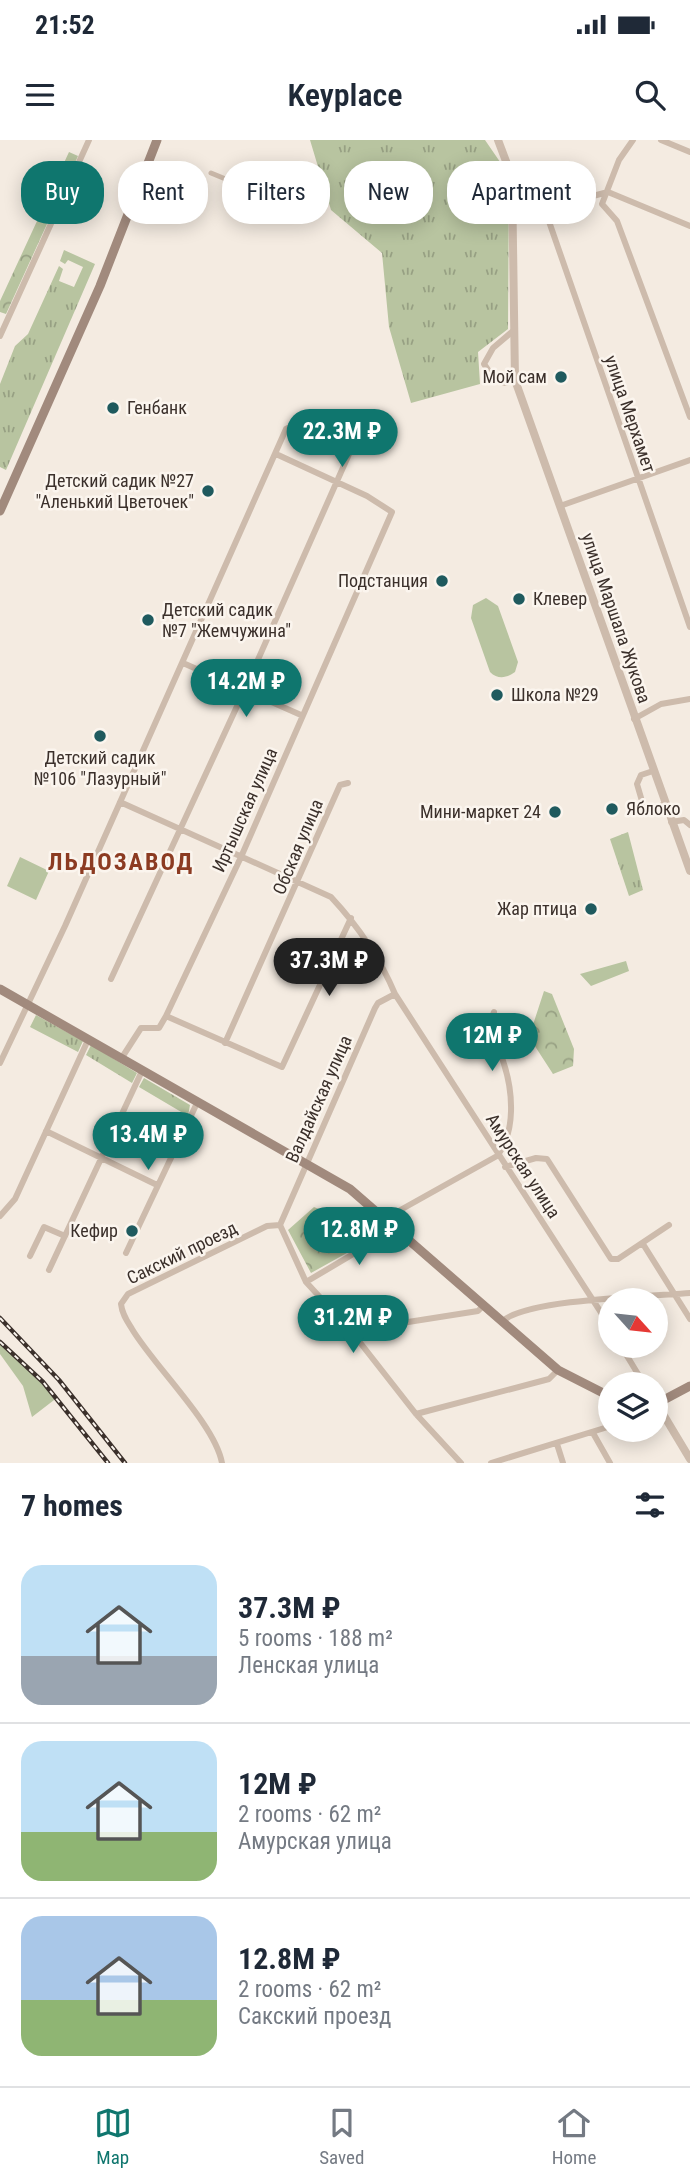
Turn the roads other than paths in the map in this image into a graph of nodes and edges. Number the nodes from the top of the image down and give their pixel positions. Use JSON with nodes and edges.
{"nodes":[{"id":1,"x":89,"y":140,"type":"edge"},
{"id":2,"x":498,"y":140,"type":"edge"},
{"id":3,"x":633,"y":140,"type":"edge"},
{"id":4,"x":661,"y":140,"type":"edge"},
{"id":5,"x":156,"y":141,"type":"edge"},
{"id":6,"x":690,"y":152,"type":"edge"},
{"id":7,"x":508,"y":161,"type":"edge"},
{"id":8,"x":211,"y":173,"type":"dead end"},
{"id":9,"x":222,"y":178,"type":"edge"},
{"id":10,"x":608,"y":192,"type":"junction"},
{"id":11,"x":596,"y":195,"type":"edge"},
{"id":12,"x":513,"y":224,"type":"edge"},
{"id":13,"x":550,"y":224,"type":"edge"},
{"id":14,"x":690,"y":226,"type":"edge"},
{"id":15,"x":513,"y":331,"type":"junction"},
{"id":16,"x":0,"y":336,"type":"edge"},
{"id":17,"x":515,"y":377,"type":"junction"},
{"id":18,"x":690,"y":417,"type":"edge"},
{"id":19,"x":276,"y":454,"type":"junction"},
{"id":20,"x":690,"y":460,"type":"edge"},
{"id":21,"x":637,"y":480,"type":"junction"},
{"id":22,"x":336,"y":481,"type":"junction"},
{"id":23,"x":560,"y":506,"type":"junction"},
{"id":24,"x":0,"y":511,"type":"edge"},
{"id":25,"x":690,"y":627,"type":"edge"},
{"id":26,"x":183,"y":663,"type":"junction"},
{"id":27,"x":245,"y":689,"type":"junction"},
{"id":28,"x":690,"y":699,"type":"edge"},
{"id":29,"x":301,"y":715,"type":"junction"},
{"id":30,"x":634,"y":719,"type":"junction"},
{"id":31,"x":653,"y":771,"type":"junction"},
{"id":32,"x":348,"y":783,"type":"dead end"},
{"id":33,"x":120,"y":802,"type":"junction"},
{"id":34,"x":665,"y":804,"type":"junction"},
{"id":35,"x":671,"y":822,"type":"junction"},
{"id":36,"x":690,"y":825,"type":"edge"},
{"id":37,"x":179,"y":827,"type":"junction"},
{"id":38,"x":687,"y":856,"type":"edge"},
{"id":39,"x":241,"y":857,"type":"junction"},
{"id":40,"x":690,"y":871,"type":"edge"},
{"id":41,"x":299,"y":882,"type":"junction"},
{"id":42,"x":351,"y":918,"type":"junction"},
{"id":43,"x":111,"y":979,"type":"dead end"},
{"id":44,"x":0,"y":989,"type":"edge"},
{"id":45,"x":395,"y":995,"type":"junction"},
{"id":46,"x":27,"y":1006,"type":"junction"},
{"id":47,"x":494,"y":1012,"type":"dead end"},
{"id":48,"x":166,"y":1016,"type":"junction"},
{"id":49,"x":88,"y":1040,"type":"junction"},
{"id":50,"x":225,"y":1043,"type":"junction"},
{"id":51,"x":121,"y":1059,"type":"junction"},
{"id":52,"x":0,"y":1063,"type":"edge"},
{"id":53,"x":142,"y":1071,"type":"junction"},
{"id":54,"x":197,"y":1103,"type":"junction"},
{"id":55,"x":46,"y":1131,"type":"junction"},
{"id":56,"x":497,"y":1156,"type":"junction"},
{"id":57,"x":100,"y":1158,"type":"junction"},
{"id":58,"x":305,"y":1164,"type":"junction"},
{"id":59,"x":505,"y":1167,"type":"junction"},
{"id":60,"x":157,"y":1185,"type":"junction"},
{"id":61,"x":0,"y":1216,"type":"edge"},
{"id":62,"x":386,"y":1218,"type":"junction"},
{"id":63,"x":280,"y":1225,"type":"junction"},
{"id":64,"x":669,"y":1225,"type":"dead end"},
{"id":65,"x":397,"y":1228,"type":"junction"},
{"id":66,"x":65,"y":1236,"type":"junction"},
{"id":67,"x":643,"y":1244,"type":"junction"},
{"id":68,"x":126,"y":1253,"type":"dead end"},
{"id":69,"x":30,"y":1255,"type":"dead end"},
{"id":70,"x":49,"y":1270,"type":"dead end"},
{"id":71,"x":306,"y":1282,"type":"junction"},
{"id":72,"x":690,"y":1293,"type":"edge"},
{"id":73,"x":674,"y":1294,"type":"junction"},
{"id":74,"x":593,"y":1298,"type":"junction"},
{"id":75,"x":484,"y":1305,"type":"junction"},
{"id":76,"x":598,"y":1306,"type":"edge"},
{"id":77,"x":690,"y":1319,"type":"edge"},
{"id":78,"x":502,"y":1322,"type":"junction"},
{"id":79,"x":351,"y":1331,"type":"junction"},
{"id":80,"x":558,"y":1370,"type":"junction"},
{"id":81,"x":690,"y":1386,"type":"edge"},
{"id":82,"x":598,"y":1390,"type":"edge"},
{"id":83,"x":668,"y":1398,"type":"edge"},
{"id":84,"x":416,"y":1414,"type":"junction"},
{"id":85,"x":668,"y":1423,"type":"edge"},
{"id":86,"x":598,"y":1431,"type":"edge"},
{"id":87,"x":593,"y":1433,"type":"junction"},
{"id":88,"x":557,"y":1444,"type":"junction"},
{"id":89,"x":690,"y":1459,"type":"edge"},
{"id":90,"x":222,"y":1463,"type":"edge"},
{"id":91,"x":461,"y":1463,"type":"edge"},
{"id":92,"x":491,"y":1463,"type":"edge"},
{"id":93,"x":563,"y":1463,"type":"edge"},
{"id":94,"x":610,"y":1463,"type":"edge"}],
"edges":[{"from":1,"to":16,"type":"street"},
{"from":2,"to":7,"type":"street","name":"улица Маршала Жукова"},
{"from":3,"to":10,"type":"street"},
{"from":4,"to":6,"type":"street"},
{"from":5,"to":24,"type":"main road"},
{"from":8,"to":9,"type":"street"},
{"from":10,"to":11,"type":"street"},
{"from":10,"to":14,"type":"street"},
{"from":10,"to":18,"type":"street"},
{"from":12,"to":15,"type":"street","name":"улица Маршала Жукова"},
{"from":13,"to":21,"type":"street","name":"улица Мерхамет"},
{"from":15,"to":17,"type":"street","name":"улица Маршала Жукова"},
{"from":15,"to":17,"type":"street"},
{"from":17,"to":23,"type":"street","name":"улица Маршала Жукова"},
{"from":19,"to":22,"type":"street"},
{"from":19,"to":22,"type":"street"},
{"from":19,"to":26,"type":"street"},
{"from":20,"to":21,"type":"street"},
{"from":21,"to":23,"type":"street"},
{"from":21,"to":25,"type":"street","name":"улица Мерхамет"},
{"from":22,"to":27,"type":"street"},
{"from":22,"to":29,"type":"street","name":"Иртышская улица"},
{"from":23,"to":30,"type":"street","name":"улица Маршала Жукова"},
{"from":26,"to":27,"type":"street"},
{"from":26,"to":33,"type":"street"},
{"from":27,"to":29,"type":"street"},
{"from":27,"to":37,"type":"street"},
{"from":28,"to":30,"type":"street"},
{"from":29,"to":39,"type":"street","name":"Иртышская улица"},
{"from":30,"to":31,"type":"street","name":"улица Маршала Жукова"},
{"from":31,"to":34,"type":"street","name":"улица Маршала Жукова"},
{"from":31,"to":34,"type":"street"},
{"from":32,"to":41,"type":"street","name":"Обская улица"},
{"from":33,"to":37,"type":"street","name":"Амурская улица"},
{"from":33,"to":46,"type":"street"},
{"from":34,"to":35,"type":"street","name":"улица Маршала Жукова"},
{"from":35,"to":36,"type":"street"},
{"from":35,"to":38,"type":"street","name":"улица Маршала Жукова"},
{"from":37,"to":39,"type":"street","name":"Амурская улица"},
{"from":37,"to":43,"type":"street"},
{"from":38,"to":40,"type":"street","name":"улица Маршала Жукова"},
{"from":39,"to":41,"type":"street","name":"Амурская улица"},
{"from":39,"to":48,"type":"street","name":"Иртышская улица"},
{"from":41,"to":42,"type":"street","name":"Амурская улица"},
{"from":41,"to":50,"type":"street","name":"Обская улица"},
{"from":42,"to":45,"type":"street","name":"Амурская улица"},
{"from":42,"to":50,"type":"street"},
{"from":44,"to":46,"type":"main road"},
{"from":45,"to":56,"type":"street","name":"Амурская улица"},
{"from":45,"to":58,"type":"street","name":"Валдайская улица"},
{"from":46,"to":49,"type":"main road"},
{"from":46,"to":52,"type":"street"},
{"from":47,"to":56,"type":"street"},
{"from":48,"to":50,"type":"street"},
{"from":48,"to":51,"type":"street"},
{"from":49,"to":51,"type":"main road"},
{"from":49,"to":55,"type":"street"},
{"from":51,"to":53,"type":"main road"},
{"from":53,"to":54,"type":"main road"},
{"from":53,"to":57,"type":"street"},
{"from":54,"to":58,"type":"main road"},
{"from":54,"to":60,"type":"street"},
{"from":55,"to":57,"type":"street"},
{"from":55,"to":61,"type":"street"},
{"from":56,"to":59,"type":"street","name":"Амурская улица"},
{"from":56,"to":62,"type":"street"},
{"from":57,"to":60,"type":"street"},
{"from":57,"to":66,"type":"street"},
{"from":58,"to":62,"type":"main road"},
{"from":58,"to":63,"type":"street","name":"Валдайская улица"},
{"from":59,"to":67,"type":"street"},
{"from":59,"to":74,"type":"street","name":"Амурская улица"},
{"from":60,"to":68,"type":"street"},
{"from":62,"to":65,"type":"main road"},
{"from":63,"to":71,"type":"street"},
{"from":63,"to":90,"type":"street","name":"Сакский проезд"},
{"from":64,"to":67,"type":"street"},
{"from":65,"to":71,"type":"street"},
{"from":65,"to":75,"type":"main road"},
{"from":66,"to":69,"type":"street"},
{"from":66,"to":70,"type":"street"},
{"from":67,"to":73,"type":"street"},
{"from":71,"to":79,"type":"street"},
{"from":72,"to":73,"type":"street"},
{"from":73,"to":74,"type":"street"},
{"from":73,"to":77,"type":"street"},
{"from":74,"to":76,"type":"street","name":"Амурская улица"},
{"from":74,"to":78,"type":"street"},
{"from":75,"to":78,"type":"main road"},
{"from":75,"to":79,"type":"street"},
{"from":78,"to":80,"type":"main road"},
{"from":79,"to":84,"type":"street"},
{"from":80,"to":82,"type":"main road"},
{"from":80,"to":84,"type":"street"},
{"from":81,"to":83,"type":"main road"},
{"from":84,"to":91,"type":"street"},
{"from":85,"to":89,"type":"street"},
{"from":86,"to":87,"type":"street"},
{"from":87,"to":88,"type":"street"},
{"from":87,"to":94,"type":"street"},
{"from":88,"to":92,"type":"street"},
{"from":88,"to":93,"type":"street"}]}
